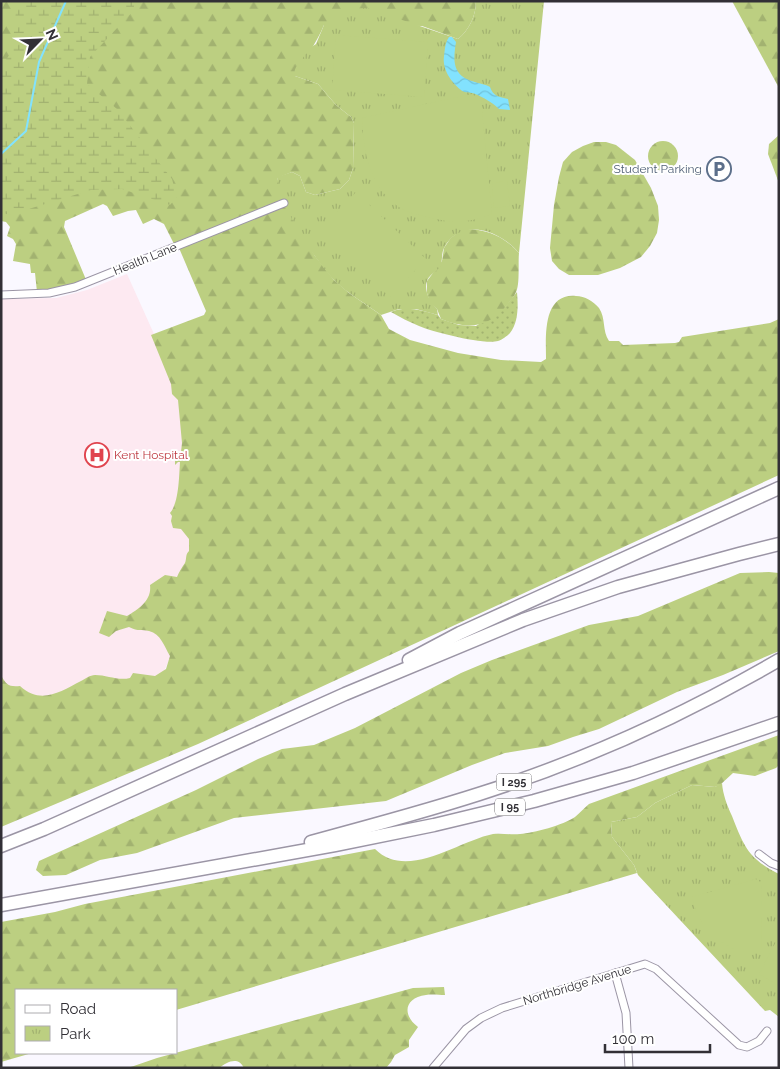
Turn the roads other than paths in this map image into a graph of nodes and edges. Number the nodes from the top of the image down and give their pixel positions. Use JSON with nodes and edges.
{"nodes":[{"id":1,"x":284,"y":203,"type":"dead end"},
{"id":2,"x":1,"y":296,"type":"edge"},
{"id":3,"x":779,"y":488,"type":"edge"},
{"id":4,"x":779,"y":544,"type":"edge"},
{"id":5,"x":779,"y":660,"type":"edge"},
{"id":6,"x":345,"y":694,"type":"junction"},
{"id":7,"x":779,"y":723,"type":"edge"},
{"id":8,"x":1,"y":846,"type":"edge"},
{"id":9,"x":759,"y":854,"type":"dead end"},
{"id":10,"x":234,"y":863,"type":"junction"},
{"id":11,"x":779,"y":866,"type":"edge"},
{"id":12,"x":1,"y":905,"type":"edge"},
{"id":13,"x":615,"y":973,"type":"junction"},
{"id":14,"x":767,"y":1031,"type":"dead end"},
{"id":15,"x":433,"y":1068,"type":"edge"},
{"id":16,"x":629,"y":1068,"type":"edge"}],
"edges":[{"from":1,"to":2,"type":"street","name":"Health Lane"},
{"from":3,"to":6,"type":"highway"},
{"from":4,"to":6,"type":"highway"},
{"from":5,"to":10,"type":"highway","number":"I 295"},
{"from":6,"to":8,"type":"highway"},
{"from":7,"to":10,"type":"highway","number":"I 95"},
{"from":9,"to":11,"type":"street"},
{"from":10,"to":12,"type":"highway","number":"I 95"},
{"from":13,"to":14,"type":"street","name":"Northbridge Avenue"},
{"from":13,"to":15,"type":"street","name":"Northbridge Avenue"},
{"from":13,"to":16,"type":"street"}]}
